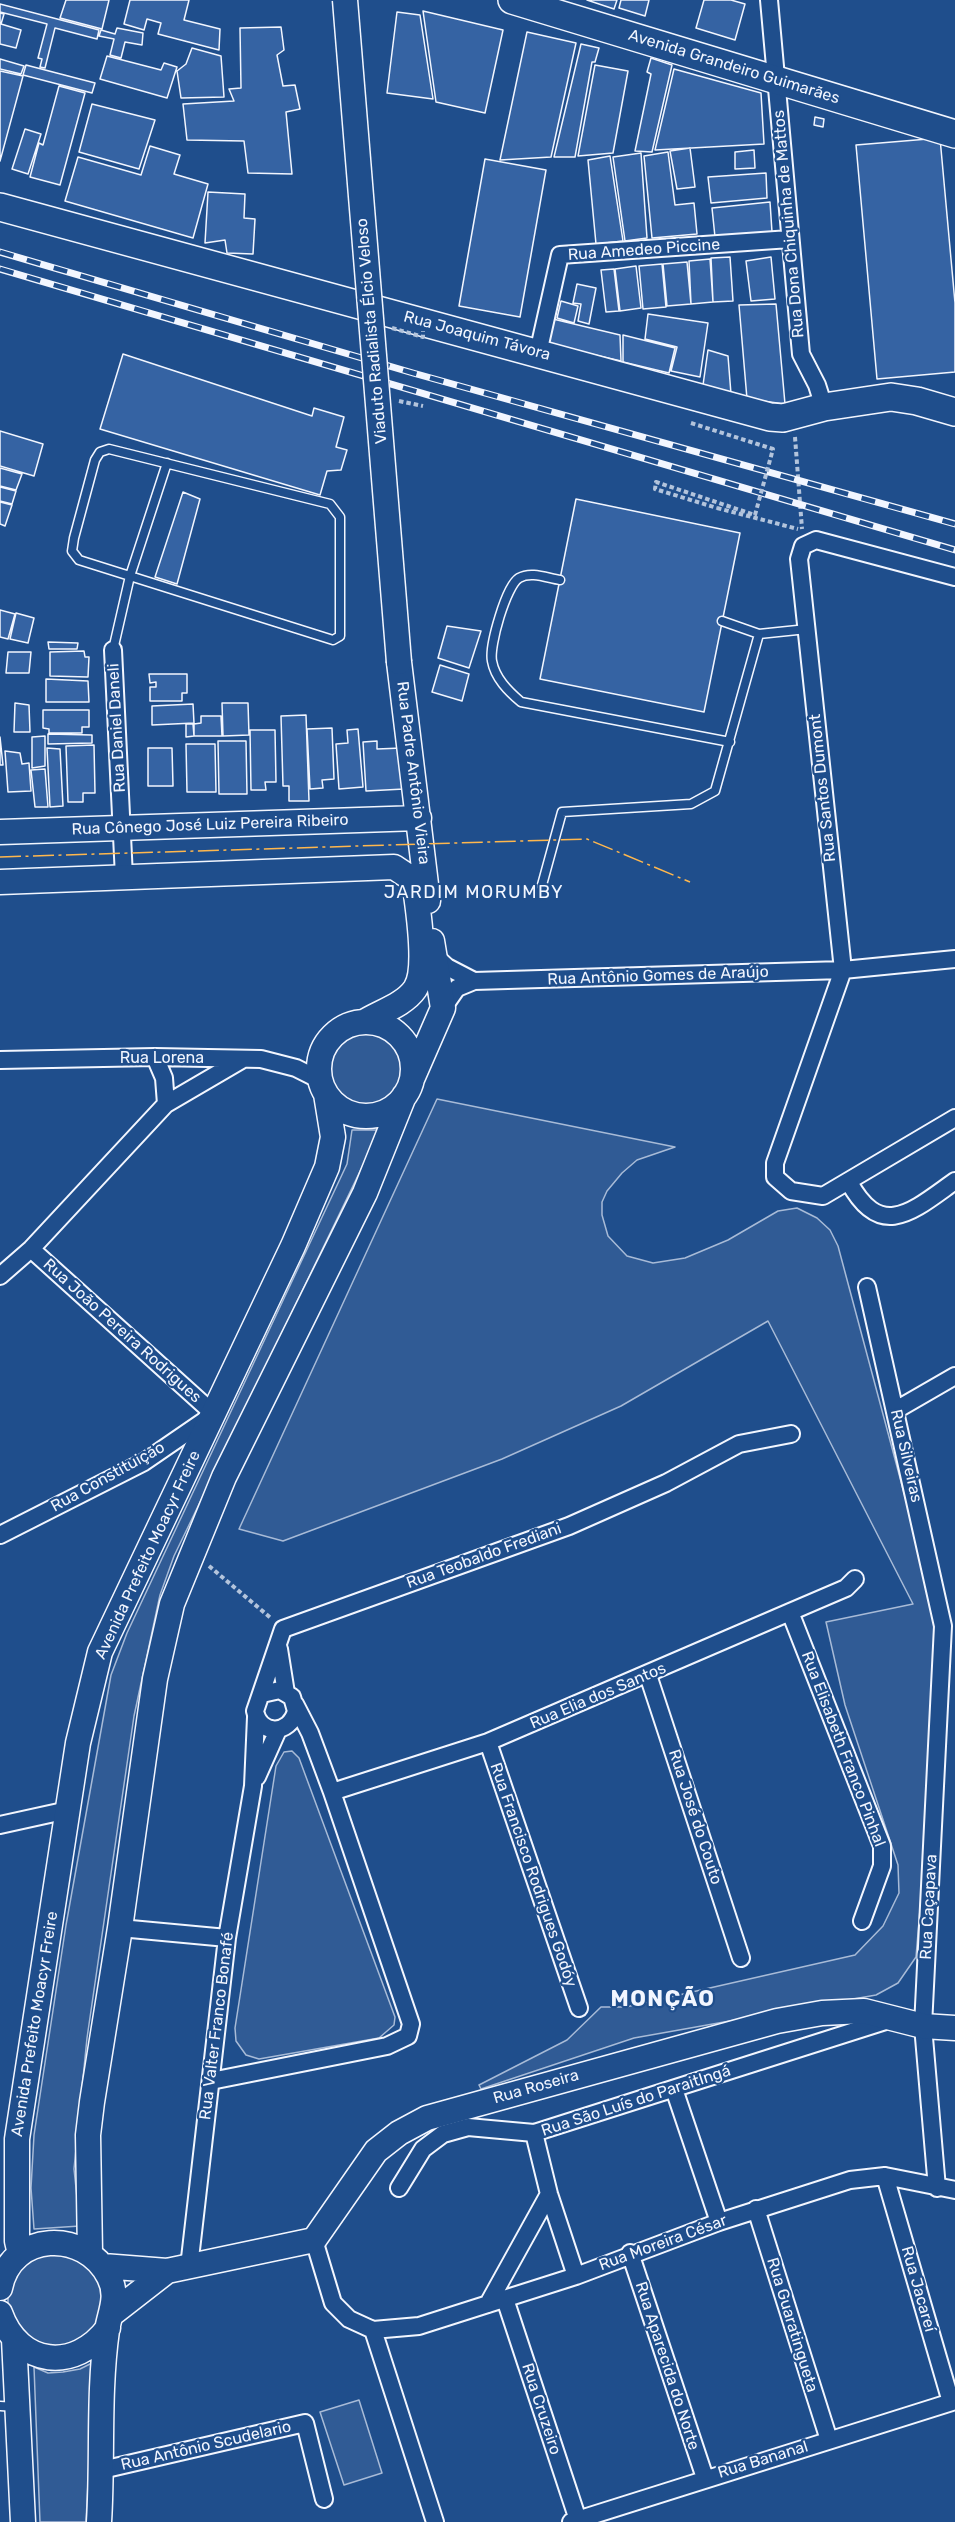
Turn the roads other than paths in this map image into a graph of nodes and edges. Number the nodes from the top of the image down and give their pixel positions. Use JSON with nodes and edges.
{"nodes":[{"id":1,"x":345,"y":0,"type":"edge"},
{"id":2,"x":512,"y":0,"type":"edge"},
{"id":3,"x":769,"y":0,"type":"edge"},
{"id":4,"x":777,"y":80,"type":"junction"},
{"id":5,"x":955,"y":134,"type":"edge"},
{"id":6,"x":0,"y":207,"type":"edge"},
{"id":7,"x":790,"y":239,"type":"junction"},
{"id":8,"x":538,"y":353,"type":"junction"},
{"id":9,"x":824,"y":407,"type":"junction"},
{"id":10,"x":955,"y":412,"type":"edge"},
{"id":11,"x":167,"y":463,"type":"junction"},
{"id":12,"x":130,"y":576,"type":"junction"},
{"id":13,"x":955,"y":577,"type":"edge"},
{"id":14,"x":560,"y":580,"type":"dead end"},
{"id":15,"x":722,"y":621,"type":"dead end"},
{"id":16,"x":807,"y":629,"type":"junction"},
{"id":17,"x":759,"y":634,"type":"junction"},
{"id":18,"x":113,"y":650,"type":"joint"},
{"id":19,"x":399,"y":662,"type":"joint"},
{"id":20,"x":730,"y":742,"type":"junction"},
{"id":21,"x":419,"y":818,"type":"junction"},
{"id":22,"x":123,"y":828,"type":"junction"},
{"id":23,"x":0,"y":832,"type":"edge"},
{"id":24,"x":124,"y":877,"type":"junction"},
{"id":25,"x":0,"y":882,"type":"edge"},
{"id":26,"x":542,"y":885,"type":"dead end"},
{"id":27,"x":434,"y":955,"type":"junction"},
{"id":28,"x":955,"y":959,"type":"edge"},
{"id":29,"x":843,"y":970,"type":"junction"},
{"id":30,"x":474,"y":981,"type":"junction"},
{"id":31,"x":443,"y":1008,"type":"junction"},
{"id":32,"x":364,"y":1022,"type":"junction"},
{"id":33,"x":155,"y":1057,"type":"junction"},
{"id":34,"x":243,"y":1059,"type":"junction"},
{"id":35,"x":0,"y":1060,"type":"edge"},
{"id":36,"x":323,"y":1087,"type":"junction"},
{"id":37,"x":408,"y":1088,"type":"junction"},
{"id":38,"x":166,"y":1104,"type":"junction"},
{"id":39,"x":955,"y":1118,"type":"edge"},
{"id":40,"x":955,"y":1181,"type":"edge"},
{"id":41,"x":849,"y":1182,"type":"junction"},
{"id":42,"x":31,"y":1249,"type":"junction"},
{"id":43,"x":0,"y":1276,"type":"edge"},
{"id":44,"x":867,"y":1287,"type":"dead end"},
{"id":45,"x":955,"y":1377,"type":"edge"},
{"id":46,"x":896,"y":1410,"type":"junction"},
{"id":47,"x":213,"y":1414,"type":"junction"},
{"id":48,"x":791,"y":1434,"type":"dead end"},
{"id":49,"x":0,"y":1535,"type":"edge"},
{"id":50,"x":855,"y":1579,"type":"dead end"},
{"id":51,"x":790,"y":1612,"type":"junction"},
{"id":52,"x":949,"y":1625,"type":"edge"},
{"id":53,"x":281,"y":1637,"type":"junction"},
{"id":54,"x":648,"y":1675,"type":"junction"},
{"id":55,"x":262,"y":1694,"type":"junction"},
{"id":56,"x":290,"y":1698,"type":"junction"},
{"id":57,"x":256,"y":1717,"type":"junction"},
{"id":58,"x":282,"y":1729,"type":"junction"},
{"id":59,"x":488,"y":1742,"type":"junction"},
{"id":60,"x":315,"y":1751,"type":"junction"},
{"id":61,"x":253,"y":1786,"type":"junction"},
{"id":62,"x":332,"y":1792,"type":"junction"},
{"id":63,"x":68,"y":1810,"type":"junction"},
{"id":64,"x":0,"y":1825,"type":"edge"},
{"id":65,"x":862,"y":1921,"type":"dead end"},
{"id":66,"x":120,"y":1928,"type":"junction"},
{"id":67,"x":226,"y":1938,"type":"junction"},
{"id":68,"x":741,"y":1959,"type":"dead end"},
{"id":69,"x":579,"y":2008,"type":"dead end"},
{"id":70,"x":894,"y":2019,"type":"junction"},
{"id":71,"x":923,"y":2026,"type":"junction"},
{"id":72,"x":955,"y":2028,"type":"edge"},
{"id":73,"x":211,"y":2081,"type":"junction"},
{"id":74,"x":674,"y":2089,"type":"junction"},
{"id":75,"x":534,"y":2133,"type":"junction"},
{"id":76,"x":885,"y":2176,"type":"junction"},
{"id":77,"x":399,"y":2188,"type":"dead end"},
{"id":78,"x":937,"y":2188,"type":"junction"},
{"id":79,"x":955,"y":2190,"type":"edge"},
{"id":80,"x":549,"y":2194,"type":"junction"},
{"id":81,"x":756,"y":2209,"type":"junction"},
{"id":82,"x":719,"y":2222,"type":"junction"},
{"id":83,"x":314,"y":2240,"type":"junction"},
{"id":84,"x":630,"y":2253,"type":"junction"},
{"id":85,"x":97,"y":2260,"type":"junction"},
{"id":86,"x":178,"y":2269,"type":"junction"},
{"id":87,"x":7,"y":2272,"type":"edge"},
{"id":88,"x":576,"y":2276,"type":"junction"},
{"id":89,"x":505,"y":2299,"type":"junction"},
{"id":90,"x":488,"y":2304,"type":"junction"},
{"id":91,"x":110,"y":2320,"type":"junction"},
{"id":92,"x":373,"y":2330,"type":"junction"},
{"id":93,"x":7,"y":2334,"type":"edge"},
{"id":94,"x":953,"y":2401,"type":"edge"},
{"id":95,"x":9,"y":2407,"type":"edge"},
{"id":96,"x":829,"y":2440,"type":"junction"},
{"id":97,"x":102,"y":2470,"type":"junction"},
{"id":98,"x":705,"y":2478,"type":"junction"},
{"id":99,"x":324,"y":2499,"type":"dead end"},
{"id":100,"x":575,"y":2521,"type":"edge"},
{"id":101,"x":23,"y":2522,"type":"edge"},
{"id":102,"x":99,"y":2522,"type":"edge"},
{"id":103,"x":435,"y":2522,"type":"edge"}],
"edges":[{"from":1,"to":19,"type":"main road","name":"Viaduto Radialista Élcio Veloso","bridge":true},
{"from":2,"to":4,"type":"main road","name":"Avenida Grandeiro Guimarães"},
{"from":3,"to":4,"type":"street","name":"Rua Dona Chiquinha de Mattos"},
{"from":4,"to":5,"type":"main road","name":"Avenida Grandeiro Guimarães"},
{"from":4,"to":7,"type":"street","name":"Rua Dona Chiquinha de Mattos"},
{"from":6,"to":8,"type":"main road","name":"Rua Joaquim Távora"},
{"from":7,"to":8,"type":"street","name":"Rua Amedeo Piccine"},
{"from":7,"to":9,"type":"street","name":"Rua Dona Chiquinha de Mattos"},
{"from":8,"to":9,"type":"main road","name":"Rua Joaquim Távora"},
{"from":9,"to":10,"type":"main road","name":"Rua Joaquim Távora"},
{"from":11,"to":12,"type":"lane"},
{"from":11,"to":12,"type":"lane"},
{"from":11,"to":12,"type":"lane"},
{"from":12,"to":18,"type":"lane"},
{"from":13,"to":16,"type":"street","name":"Rua Santos Dumont"},
{"from":14,"to":20,"type":"lane"},
{"from":15,"to":17,"type":"lane"},
{"from":16,"to":17,"type":"lane"},
{"from":16,"to":29,"type":"street","name":"Rua Santos Dumont"},
{"from":17,"to":20,"type":"lane"},
{"from":18,"to":22,"type":"street","name":"Rua Daniel Daneli"},
{"from":19,"to":21,"type":"main road","name":"Rua Padre Antônio Vieira"},
{"from":20,"to":26,"type":"lane"},
{"from":21,"to":22,"type":"main road","name":"Rua Cônego José Luiz Pereira Ribeiro"},
{"from":21,"to":27,"type":"main road","name":"Rua Padre Antônio Vieira"},
{"from":22,"to":23,"type":"main road","name":"Rua Cônego José Luiz Pereira Ribeiro"},
{"from":22,"to":24,"type":"street","name":"Rua Daniel Daneli"},
{"from":24,"to":25,"type":"main road"},
{"from":24,"to":32,"type":"main road","name":"Avenida Prefeito Moacyr Freire"},
{"from":27,"to":30,"type":"street","name":"Rua Antônio Gomes de Araújo"},
{"from":27,"to":31,"type":"main road"},
{"from":28,"to":29,"type":"street","name":"Rua Antônio Gomes de Araújo"},
{"from":29,"to":30,"type":"street","name":"Rua Antônio Gomes de Araújo"},
{"from":29,"to":41,"type":"street","name":"Rua Santos Dumont"},
{"from":30,"to":31,"type":"street"},
{"from":31,"to":37,"type":"main road"},
{"from":32,"to":36,"type":"main road","name":"Avenida Prefeito Moacyr Freire"},
{"from":32,"to":37,"type":"main road"},
{"from":33,"to":34,"type":"street","name":"Rua Lorena"},
{"from":33,"to":35,"type":"street","name":"Rua Lorena"},
{"from":33,"to":38,"type":"street"},
{"from":34,"to":36,"type":"street","name":"Rua Lorena"},
{"from":34,"to":38,"type":"street"},
{"from":36,"to":37,"type":"main road"},
{"from":36,"to":47,"type":"main road","name":"Avenida Prefeito Moacyr Freire"},
{"from":37,"to":66,"type":"main road"},
{"from":38,"to":42,"type":"street"},
{"from":39,"to":41,"type":"street"},
{"from":40,"to":41,"type":"street"},
{"from":42,"to":43,"type":"street"},
{"from":42,"to":47,"type":"street","name":"Rua João Pereira Rodrigues"},
{"from":44,"to":46,"type":"street","name":"Rua Silveiras"},
{"from":45,"to":46,"type":"street"},
{"from":46,"to":52,"type":"street","name":"Rua Silveiras"},
{"from":47,"to":49,"type":"street","name":"Rua Constituição"},
{"from":47,"to":63,"type":"main road","name":"Avenida Prefeito Moacyr Freire"},
{"from":48,"to":53,"type":"street","name":"Rua Teobaldo Frediani"},
{"from":50,"to":51,"type":"street","name":"Rua Elia dos Santos"},
{"from":51,"to":54,"type":"street","name":"Rua Elia dos Santos"},
{"from":51,"to":65,"type":"street","name":"Rua Elisabeth Franco Pinhal"},
{"from":52,"to":71,"type":"street","name":"Rua Caçapava"},
{"from":53,"to":55,"type":"street","name":"Rua Valter Franco Bonafé"},
{"from":53,"to":56,"type":"street"},
{"from":54,"to":59,"type":"street","name":"Rua Elia dos Santos"},
{"from":54,"to":68,"type":"street","name":"Rua José do Couto"},
{"from":55,"to":56,"type":"street"},
{"from":55,"to":57,"type":"street","name":"Rua Valter Franco Bonafé"},
{"from":56,"to":58,"type":"street","name":"Rua Valter Franco Bonafé"},
{"from":56,"to":60,"type":"street"},
{"from":57,"to":58,"type":"street"},
{"from":57,"to":61,"type":"street","name":"Rua Valter Franco Bonafé"},
{"from":58,"to":60,"type":"street"},
{"from":58,"to":61,"type":"street","name":"Rua Valter Franco Bonafé"},
{"from":59,"to":62,"type":"street","name":"Rua Elia dos Santos"},
{"from":59,"to":69,"type":"street","name":"Rua Francisco Rodrigues Godóy"},
{"from":60,"to":62,"type":"street"},
{"from":61,"to":67,"type":"street","name":"Rua Valter Franco Bonafé"},
{"from":62,"to":73,"type":"street"},
{"from":63,"to":64,"type":"street"},
{"from":63,"to":87,"type":"main road","name":"Avenida Prefeito Moacyr Freire"},
{"from":66,"to":67,"type":"street"},
{"from":66,"to":85,"type":"main road"},
{"from":67,"to":73,"type":"street","name":"Rua Valter Franco Bonafé"},
{"from":70,"to":71,"type":"main road","name":"Rua Roseira"},
{"from":70,"to":74,"type":"street","name":"Rua São Luís do ParaitIngá"},
{"from":70,"to":83,"type":"main road","name":"Rua Roseira"},
{"from":71,"to":72,"type":"main road"},
{"from":71,"to":78,"type":"street","name":"Rua Caçapava"},
{"from":73,"to":86,"type":"street","name":"Rua Valter Franco Bonafé"},
{"from":74,"to":75,"type":"street","name":"Rua São Luís do ParaitIngá"},
{"from":74,"to":82,"type":"street"},
{"from":75,"to":77,"type":"street","name":"Rua São Luís do ParaitIngá"},
{"from":75,"to":80,"type":"street"},
{"from":76,"to":78,"type":"street","name":"Rua Moreira César"},
{"from":76,"to":81,"type":"street","name":"Rua Moreira César"},
{"from":76,"to":94,"type":"street","name":"Rua Jacareí"},
{"from":78,"to":79,"type":"street","name":"Rua Moreira César"},
{"from":80,"to":88,"type":"street"},
{"from":80,"to":90,"type":"street"},
{"from":81,"to":82,"type":"street","name":"Rua Moreira César"},
{"from":81,"to":96,"type":"street","name":"Rua Guaratingueta"},
{"from":82,"to":84,"type":"street","name":"Rua Moreira César"},
{"from":83,"to":86,"type":"main road"},
{"from":83,"to":92,"type":"street"},
{"from":84,"to":88,"type":"street","name":"Rua Moreira César"},
{"from":84,"to":98,"type":"street","name":"Rua Aparecida do Norte"},
{"from":85,"to":86,"type":"main road","name":"Avenida Prefeito Moacyr Freire"},
{"from":85,"to":87,"type":"main road","name":"Avenida Prefeito Moacyr Freire"},
{"from":85,"to":91,"type":"main road"},
{"from":86,"to":91,"type":"main road"},
{"from":88,"to":89,"type":"street","name":"Rua Moreira César"},
{"from":89,"to":90,"type":"street","name":"Rua Moreira César"},
{"from":89,"to":100,"type":"street","name":"Rua Cruzeiro"},
{"from":90,"to":92,"type":"street","name":"Rua Moreira César"},
{"from":91,"to":93,"type":"main road"},
{"from":91,"to":97,"type":"main road"},
{"from":92,"to":103,"type":"street"},
{"from":93,"to":95,"type":"main road"},
{"from":94,"to":96,"type":"street","name":"Rua Bananal"},
{"from":95,"to":101,"type":"main road"},
{"from":96,"to":98,"type":"street","name":"Rua Bananal"},
{"from":97,"to":99,"type":"street","name":"Rua Antônio Scudelario"},
{"from":97,"to":102,"type":"main road"},
{"from":98,"to":100,"type":"street","name":"Rua Bananal"}]}
